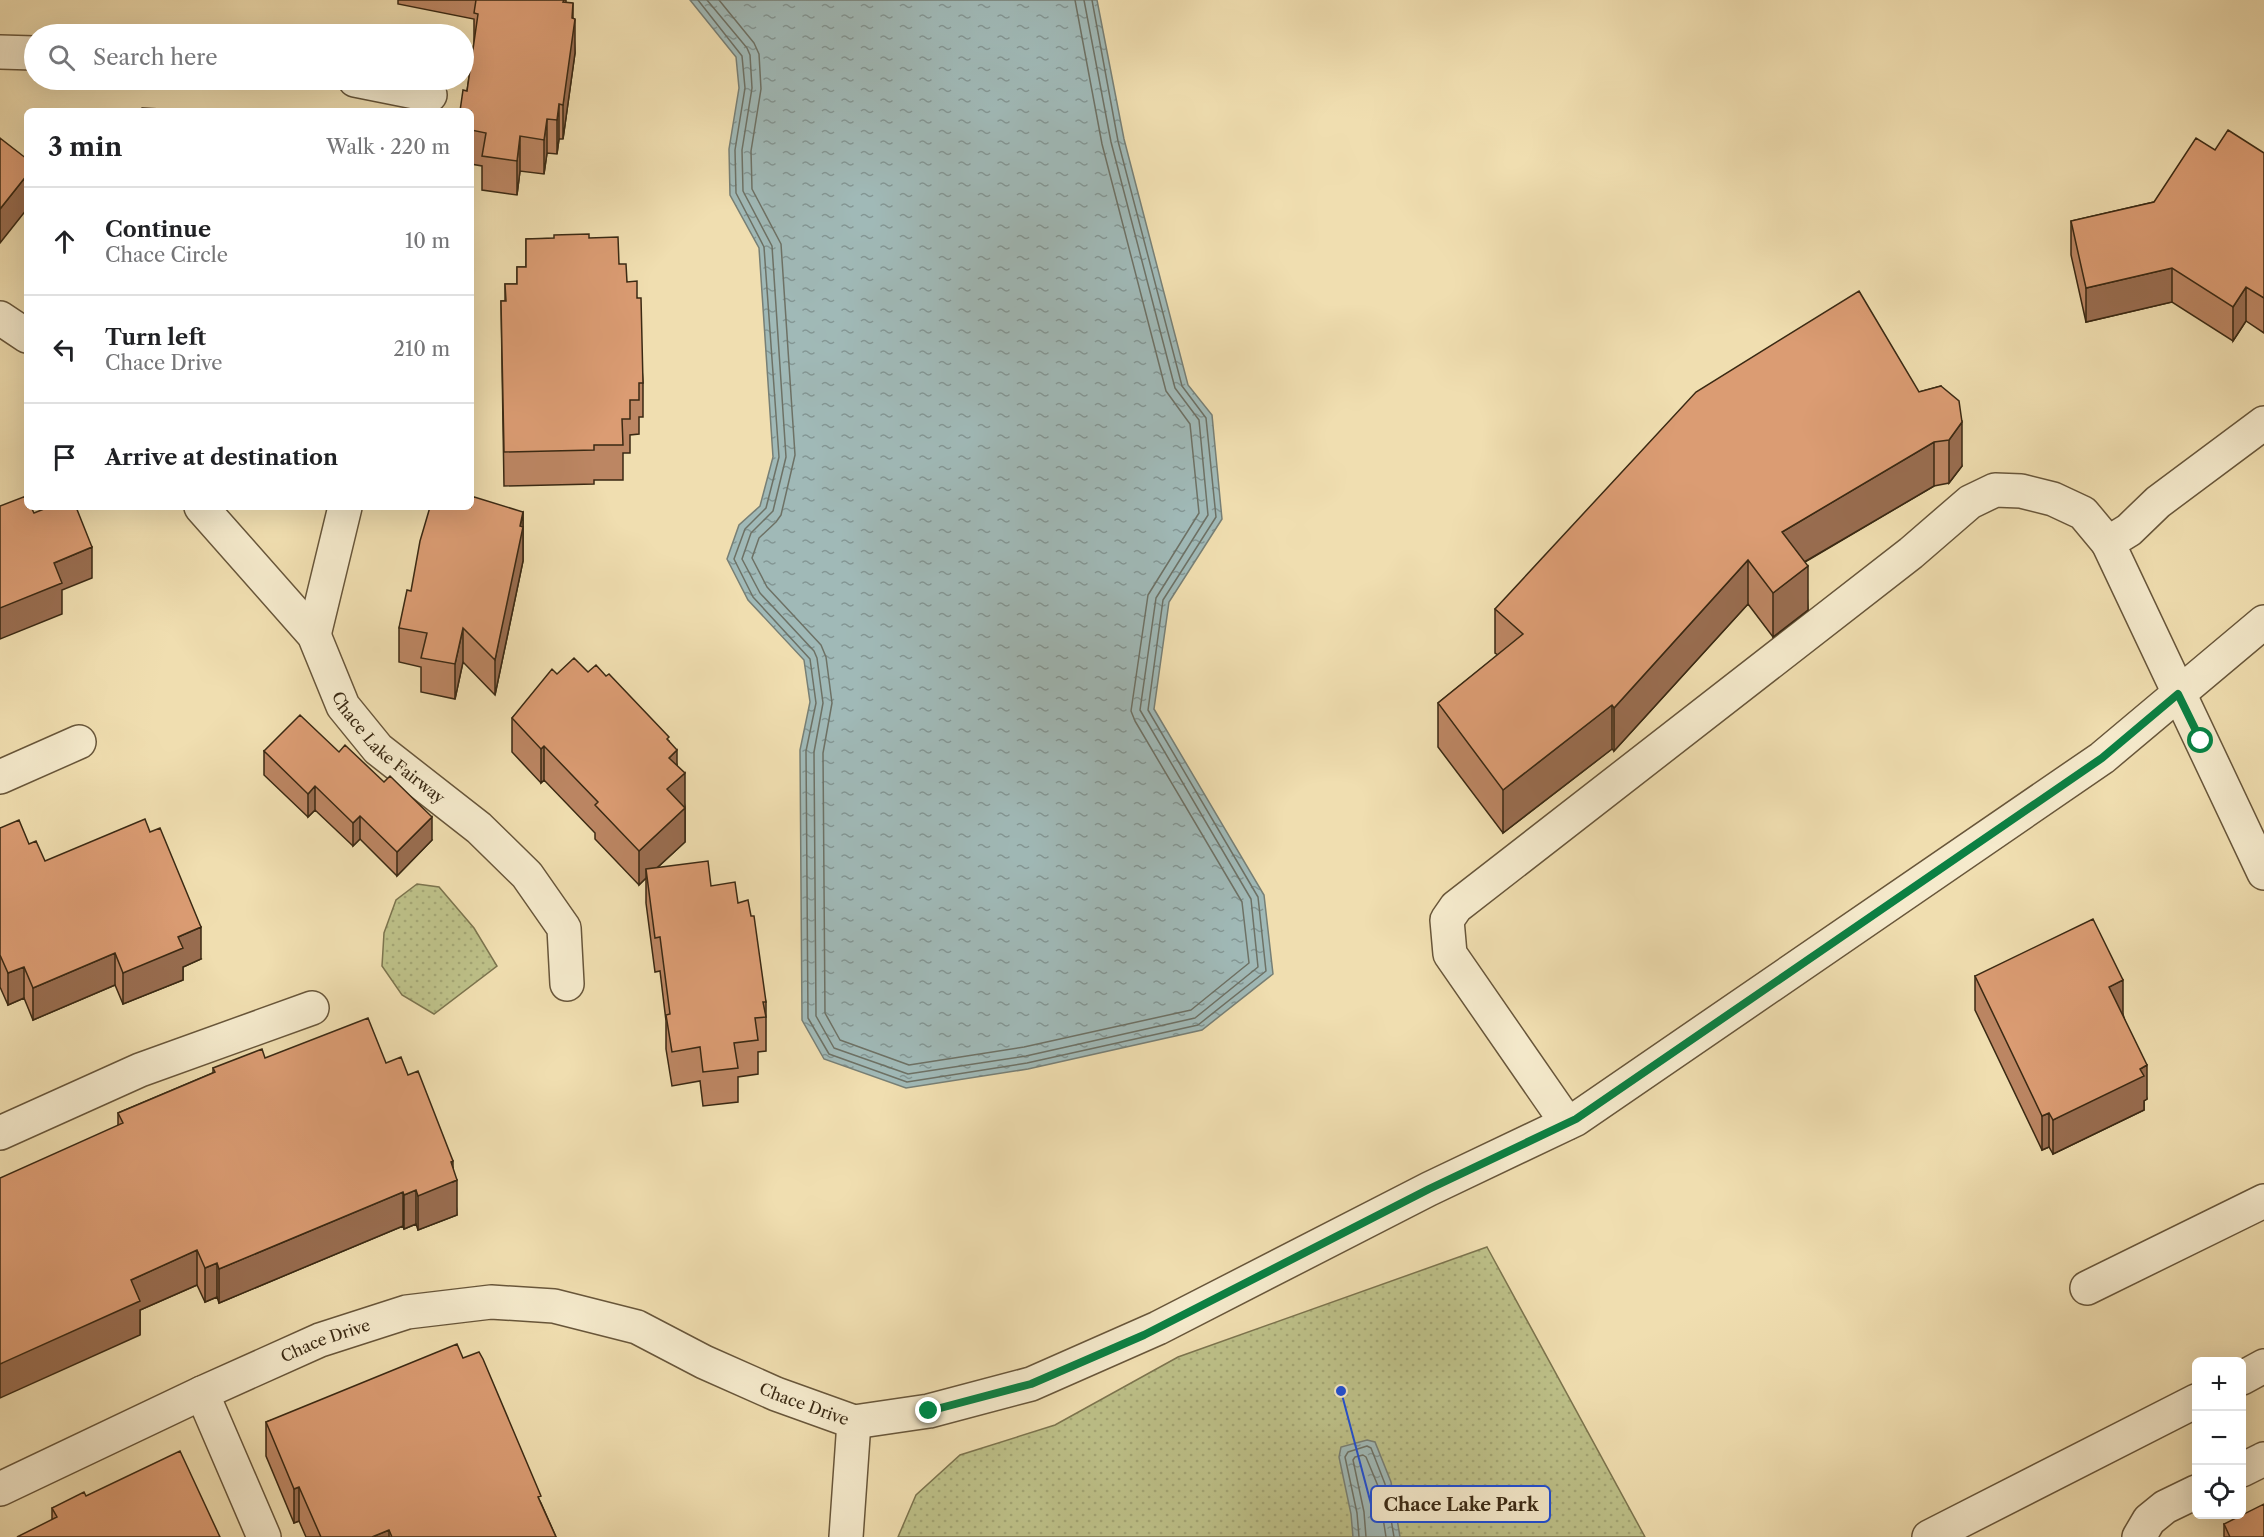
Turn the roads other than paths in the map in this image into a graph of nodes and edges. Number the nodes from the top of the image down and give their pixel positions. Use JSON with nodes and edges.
{"nodes":[{"id":1,"x":0,"y":52,"type":"edge"},
{"id":2,"x":24,"y":53,"type":"edge"},
{"id":3,"x":409,"y":90,"type":"edge"},
{"id":4,"x":430,"y":94,"type":"dead end"},
{"id":5,"x":0,"y":318,"type":"edge"},
{"id":6,"x":24,"y":334,"type":"edge"},
{"id":7,"x":2264,"y":423,"type":"edge"},
{"id":8,"x":204,"y":510,"type":"edge"},
{"id":9,"x":344,"y":510,"type":"edge"},
{"id":10,"x":2108,"y":543,"type":"junction"},
{"id":11,"x":2264,"y":622,"type":"edge"},
{"id":12,"x":314,"y":635,"type":"junction"},
{"id":13,"x":2178,"y":694,"type":"junction"},
{"id":14,"x":79,"y":742,"type":"dead end"},
{"id":15,"x":0,"y":777,"type":"edge"},
{"id":16,"x":2264,"y":873,"type":"edge"},
{"id":17,"x":567,"y":984,"type":"dead end"},
{"id":18,"x":312,"y":1008,"type":"dead end"},
{"id":19,"x":1567,"y":1123,"type":"junction"},
{"id":20,"x":0,"y":1134,"type":"edge"},
{"id":21,"x":2264,"y":1201,"type":"edge"},
{"id":22,"x":2086,"y":1288,"type":"dead end"},
{"id":23,"x":2264,"y":1366,"type":"edge"},
{"id":24,"x":2246,"y":1375,"type":"edge"},
{"id":25,"x":202,"y":1393,"type":"junction"},
{"id":26,"x":2192,"y":1403,"type":"edge"},
{"id":27,"x":854,"y":1422,"type":"junction"},
{"id":28,"x":2264,"y":1459,"type":"edge"},
{"id":29,"x":2246,"y":1468,"type":"edge"},
{"id":30,"x":0,"y":1489,"type":"edge"},
{"id":31,"x":2192,"y":1494,"type":"edge"},
{"id":32,"x":1932,"y":1536,"type":"edge"},
{"id":33,"x":264,"y":1537,"type":"edge"},
{"id":34,"x":846,"y":1537,"type":"edge"},
{"id":35,"x":2139,"y":1537,"type":"edge"}],
"edges":[{"from":1,"to":2,"type":"street"},
{"from":3,"to":4,"type":"street"},
{"from":5,"to":6,"type":"street"},
{"from":7,"to":10,"type":"street"},
{"from":8,"to":12,"type":"street","name":"Chace Lake Fairway"},
{"from":9,"to":12,"type":"street"},
{"from":10,"to":13,"type":"street"},
{"from":10,"to":19,"type":"street"},
{"from":11,"to":13,"type":"street","name":"Chace Drive"},
{"from":12,"to":17,"type":"street","name":"Chace Lake Fairway"},
{"from":13,"to":16,"type":"street"},
{"from":13,"to":19,"type":"street","name":"Chace Drive"},
{"from":14,"to":15,"type":"street"},
{"from":18,"to":20,"type":"street"},
{"from":19,"to":27,"type":"street","name":"Chace Drive"},
{"from":21,"to":22,"type":"street"},
{"from":23,"to":24,"type":"street"},
{"from":25,"to":27,"type":"street","name":"Chace Drive"},
{"from":25,"to":30,"type":"street","name":"Chace Drive"},
{"from":25,"to":33,"type":"street"},
{"from":26,"to":32,"type":"street"},
{"from":27,"to":34,"type":"street"},
{"from":28,"to":29,"type":"street"},
{"from":31,"to":35,"type":"street"}]}
